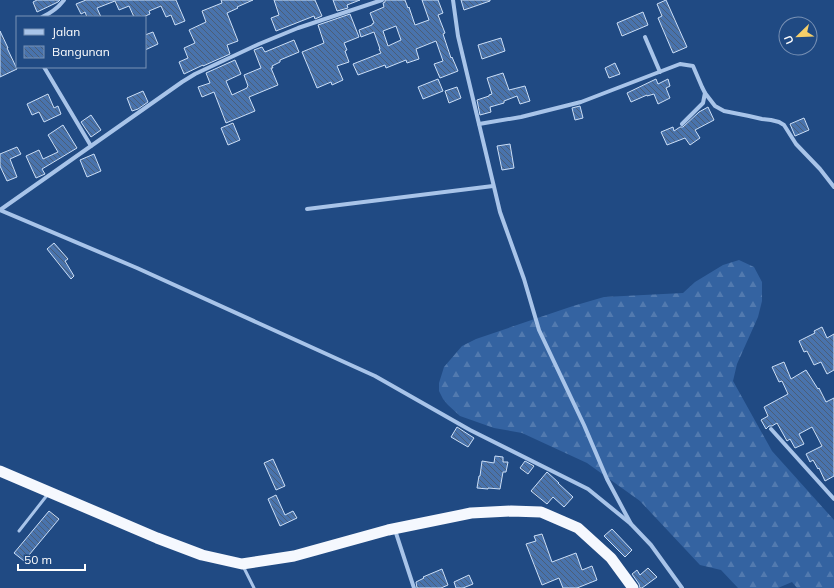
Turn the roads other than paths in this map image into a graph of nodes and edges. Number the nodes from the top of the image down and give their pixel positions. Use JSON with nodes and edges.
{"nodes":[{"id":1,"x":64,"y":0,"type":"edge"},
{"id":2,"x":382,"y":0,"type":"edge"},
{"id":3,"x":453,"y":0,"type":"edge"},
{"id":4,"x":44,"y":16,"type":"edge"},
{"id":5,"x":645,"y":36,"type":"dead end"},
{"id":6,"x":45,"y":68,"type":"edge"},
{"id":7,"x":660,"y":72,"type":"junction"},
{"id":8,"x":705,"y":93,"type":"junction"},
{"id":9,"x":479,"y":124,"type":"junction"},
{"id":10,"x":682,"y":124,"type":"dead end"},
{"id":11,"x":91,"y":146,"type":"junction"},
{"id":12,"x":493,"y":186,"type":"junction"},
{"id":13,"x":834,"y":187,"type":"edge"},
{"id":14,"x":307,"y":209,"type":"dead end"},
{"id":15,"x":0,"y":210,"type":"edge"},
{"id":16,"x":771,"y":429,"type":"dead end"},
{"id":17,"x":0,"y":470,"type":"edge"},
{"id":18,"x":834,"y":489,"type":"edge"},
{"id":19,"x":49,"y":492,"type":"junction"},
{"id":20,"x":829,"y":493,"type":"junction"},
{"id":21,"x":834,"y":499,"type":"edge"},
{"id":22,"x":631,"y":524,"type":"junction"},
{"id":23,"x":394,"y":529,"type":"junction"},
{"id":24,"x":19,"y":530,"type":"dead end"},
{"id":25,"x":242,"y":564,"type":"junction"},
{"id":26,"x":254,"y":588,"type":"edge"},
{"id":27,"x":414,"y":588,"type":"edge"},
{"id":28,"x":633,"y":588,"type":"edge"},
{"id":29,"x":682,"y":588,"type":"edge"}],
"edges":[{"from":1,"to":4,"type":"street"},
{"from":2,"to":11,"type":"street"},
{"from":3,"to":9,"type":"street"},
{"from":5,"to":7,"type":"street"},
{"from":6,"to":11,"type":"street"},
{"from":7,"to":8,"type":"street"},
{"from":7,"to":9,"type":"street"},
{"from":8,"to":10,"type":"street"},
{"from":8,"to":13,"type":"street"},
{"from":9,"to":12,"type":"street"},
{"from":11,"to":15,"type":"street"},
{"from":12,"to":14,"type":"street"},
{"from":12,"to":22,"type":"street"},
{"from":15,"to":22,"type":"street"},
{"from":16,"to":20,"type":"street"},
{"from":17,"to":19,"type":"highway"},
{"from":18,"to":20,"type":"street"},
{"from":19,"to":24,"type":"lane"},
{"from":19,"to":25,"type":"highway"},
{"from":20,"to":21,"type":"street"},
{"from":22,"to":29,"type":"street"},
{"from":23,"to":25,"type":"highway"},
{"from":23,"to":27,"type":"street"},
{"from":23,"to":28,"type":"highway"},
{"from":25,"to":26,"type":"lane"}]}
